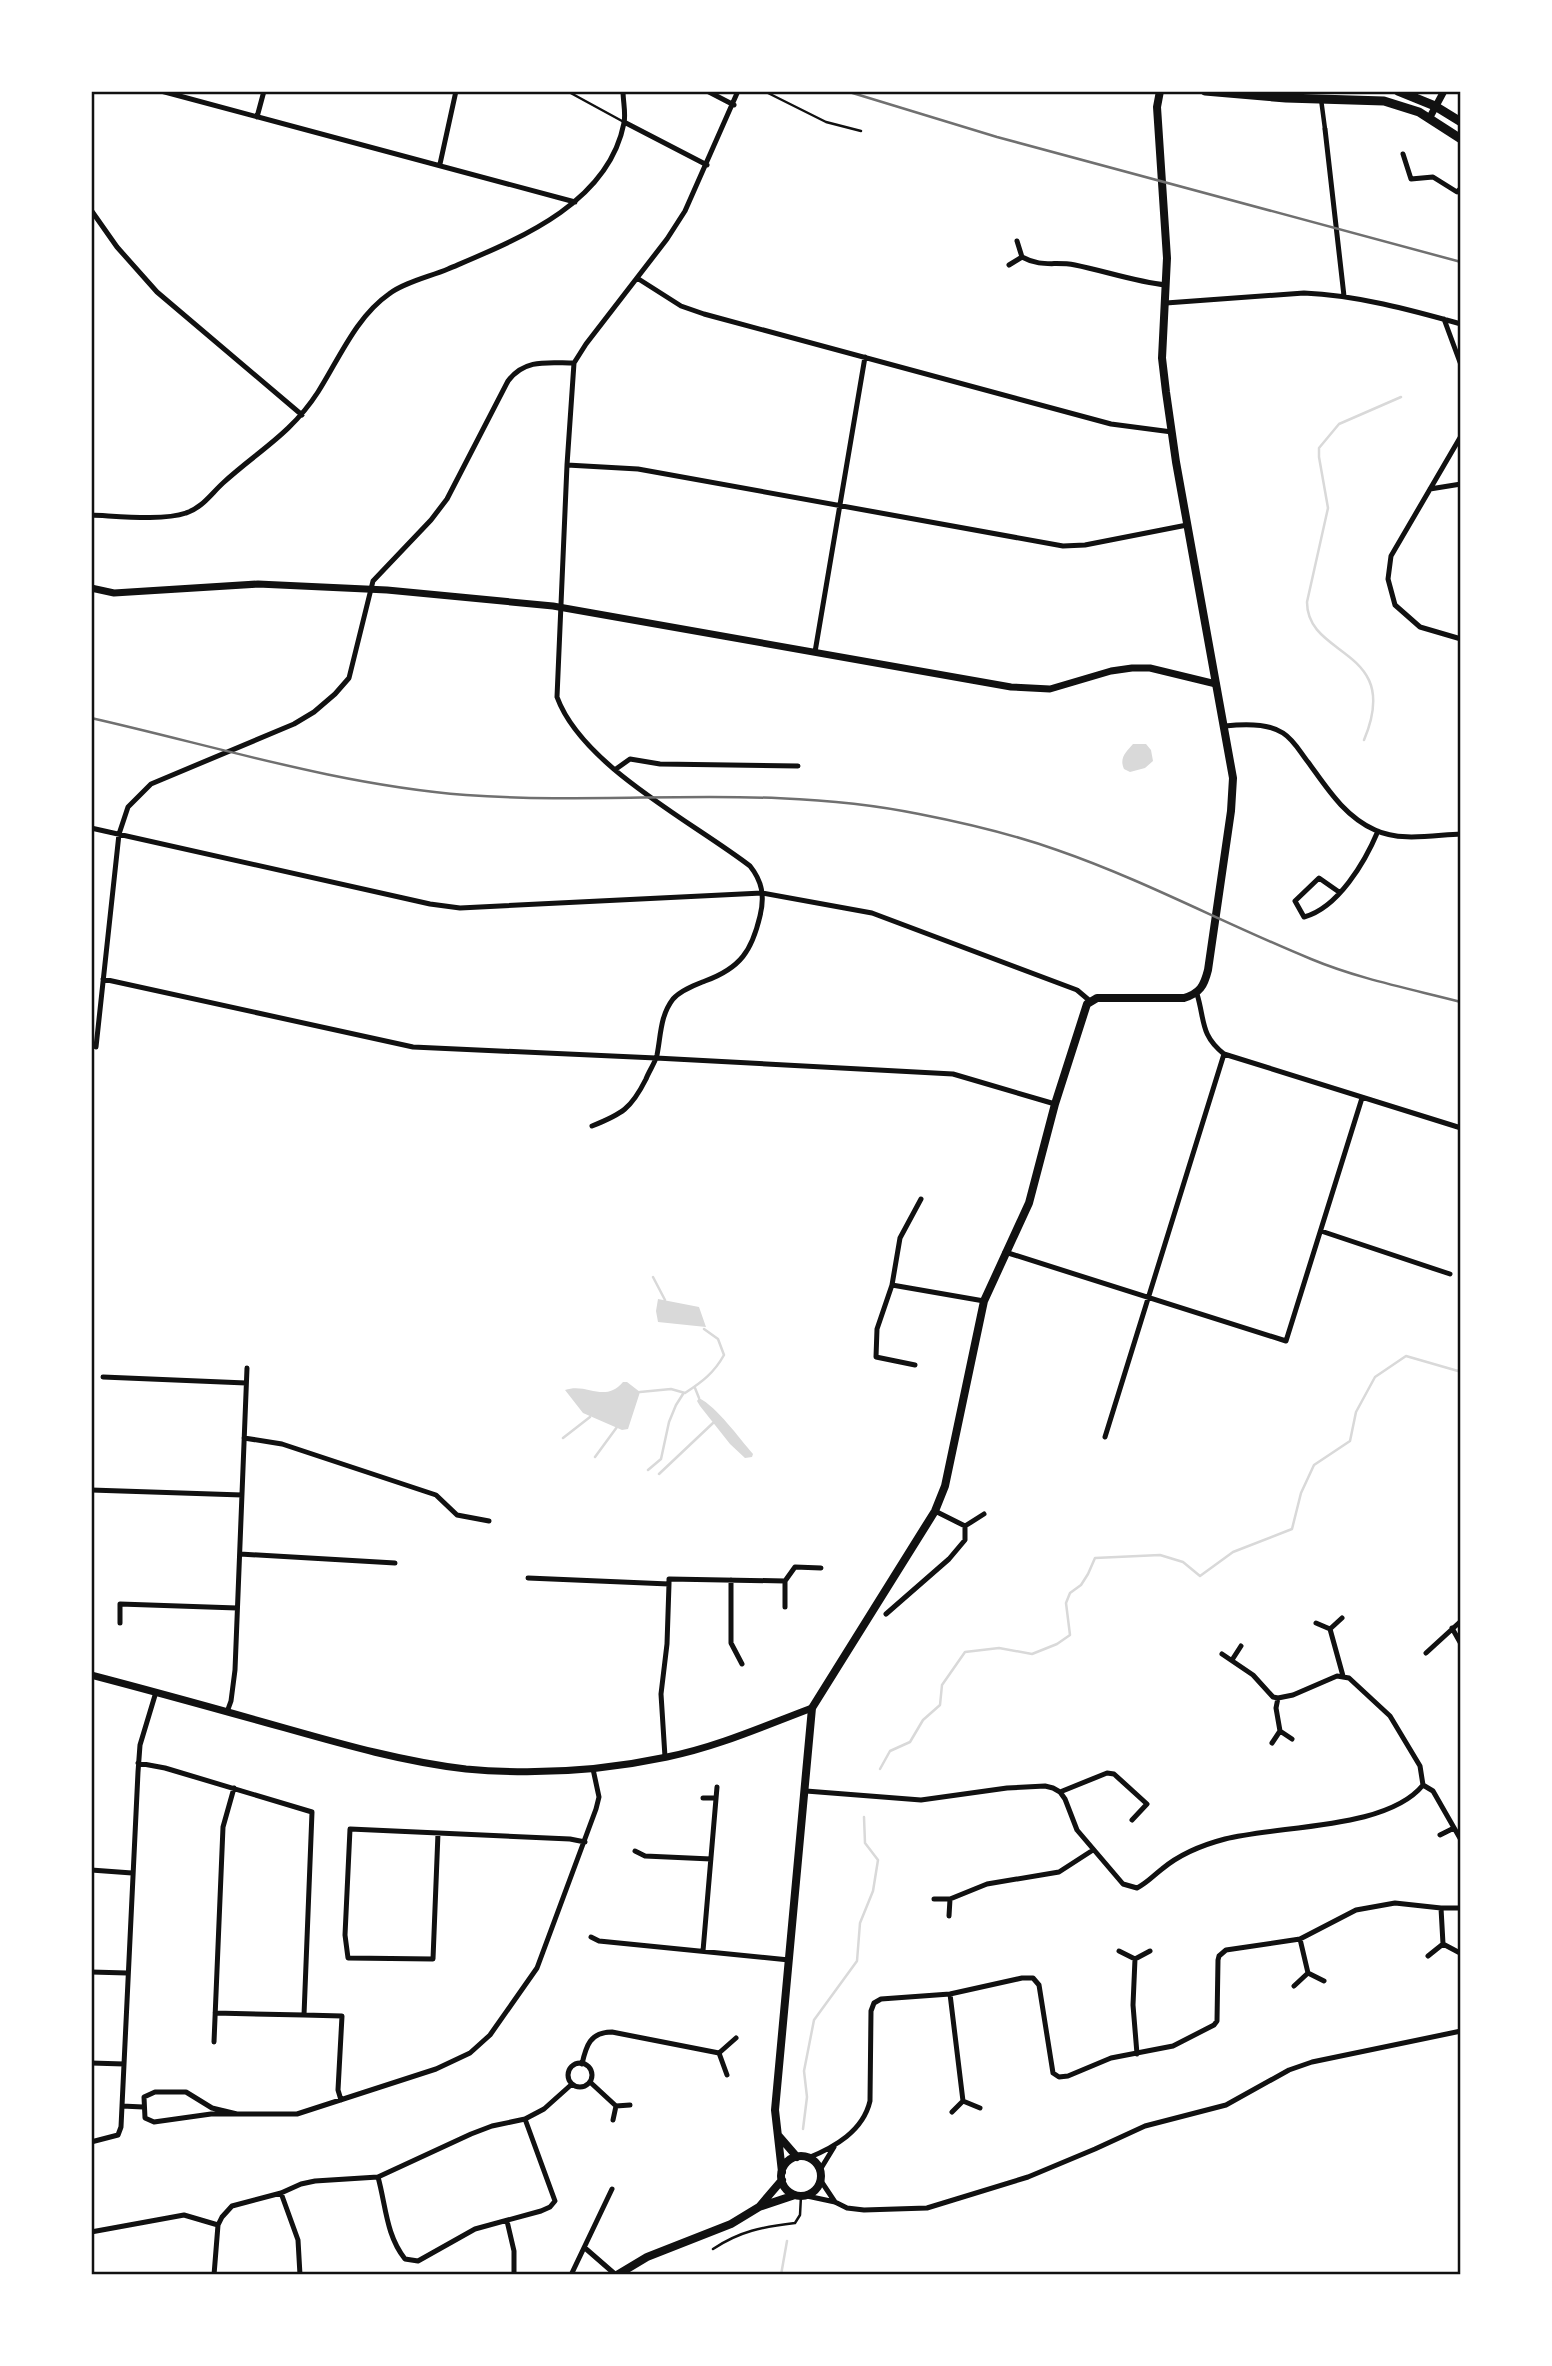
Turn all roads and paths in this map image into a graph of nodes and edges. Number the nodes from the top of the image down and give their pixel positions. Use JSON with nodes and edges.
{"nodes":[{"id":1,"x":161,"y":91,"type":"edge"},
{"id":2,"x":264,"y":91,"type":"edge"},
{"id":3,"x":456,"y":91,"type":"edge"},
{"id":4,"x":566,"y":91,"type":"edge"},
{"id":5,"x":622,"y":91,"type":"edge"},
{"id":6,"x":707,"y":91,"type":"edge"},
{"id":7,"x":738,"y":91,"type":"edge"},
{"id":8,"x":764,"y":91,"type":"edge"},
{"id":9,"x":1160,"y":91,"type":"edge"},
{"id":10,"x":1205,"y":91,"type":"edge"},
{"id":11,"x":1398,"y":91,"type":"edge"},
{"id":12,"x":1444,"y":91,"type":"edge"},
{"id":13,"x":1321,"y":98,"type":"junction"},
{"id":14,"x":734,"y":105,"type":"junction"},
{"id":15,"x":1436,"y":106,"type":"junction"},
{"id":16,"x":257,"y":117,"type":"junction"},
{"id":17,"x":1430,"y":117,"type":"junction"},
{"id":18,"x":624,"y":122,"type":"junction"},
{"id":19,"x":1461,"y":122,"type":"edge"},
{"id":20,"x":1325,"y":129,"type":"joint"},
{"id":21,"x":861,"y":131,"type":"dead end"},
{"id":22,"x":1461,"y":139,"type":"edge"},
{"id":23,"x":1404,"y":154,"type":"dead end"},
{"id":24,"x":440,"y":164,"type":"junction"},
{"id":25,"x":707,"y":165,"type":"junction"},
{"id":26,"x":1461,"y":188,"type":"edge"},
{"id":27,"x":575,"y":202,"type":"junction"},
{"id":28,"x":91,"y":210,"type":"edge"},
{"id":29,"x":1017,"y":241,"type":"dead end"},
{"id":30,"x":1022,"y":257,"type":"junction"},
{"id":31,"x":1009,"y":265,"type":"dead end"},
{"id":32,"x":637,"y":278,"type":"junction"},
{"id":33,"x":1167,"y":285,"type":"junction"},
{"id":34,"x":1344,"y":296,"type":"junction"},
{"id":35,"x":1166,"y":303,"type":"junction"},
{"id":36,"x":1444,"y":319,"type":"junction"},
{"id":37,"x":1461,"y":324,"type":"edge"},
{"id":38,"x":865,"y":357,"type":"junction"},
{"id":39,"x":575,"y":363,"type":"junction"},
{"id":40,"x":1461,"y":365,"type":"edge"},
{"id":41,"x":302,"y":415,"type":"junction"},
{"id":42,"x":1172,"y":432,"type":"junction"},
{"id":43,"x":1461,"y":436,"type":"edge"},
{"id":44,"x":567,"y":465,"type":"junction"},
{"id":45,"x":1461,"y":484,"type":"edge"},
{"id":46,"x":1430,"y":489,"type":"junction"},
{"id":47,"x":840,"y":506,"type":"junction"},
{"id":48,"x":91,"y":515,"type":"edge"},
{"id":49,"x":1187,"y":525,"type":"junction"},
{"id":50,"x":91,"y":588,"type":"edge"},
{"id":51,"x":370,"y":590,"type":"junction"},
{"id":52,"x":560,"y":607,"type":"junction"},
{"id":53,"x":1461,"y":639,"type":"edge"},
{"id":54,"x":815,"y":652,"type":"junction"},
{"id":55,"x":1216,"y":684,"type":"junction"},
{"id":56,"x":1225,"y":726,"type":"junction"},
{"id":57,"x":798,"y":766,"type":"dead end"},
{"id":58,"x":616,"y":769,"type":"junction"},
{"id":59,"x":91,"y":828,"type":"edge"},
{"id":60,"x":1378,"y":831,"type":"junction"},
{"id":61,"x":119,"y":834,"type":"junction"},
{"id":62,"x":1461,"y":834,"type":"edge"},
{"id":63,"x":1339,"y":892,"type":"junction"},
{"id":64,"x":762,"y":893,"type":"junction"},
{"id":65,"x":103,"y":979,"type":"junction"},
{"id":66,"x":1197,"y":994,"type":"junction"},
{"id":67,"x":1090,"y":1001,"type":"junction"},
{"id":68,"x":96,"y":1047,"type":"dead end"},
{"id":69,"x":1224,"y":1054,"type":"junction"},
{"id":70,"x":656,"y":1058,"type":"junction"},
{"id":71,"x":1363,"y":1098,"type":"junction"},
{"id":72,"x":1055,"y":1104,"type":"junction"},
{"id":73,"x":592,"y":1126,"type":"dead end"},
{"id":74,"x":1461,"y":1128,"type":"edge"},
{"id":75,"x":921,"y":1199,"type":"dead end"},
{"id":76,"x":1321,"y":1231,"type":"junction"},
{"id":77,"x":1005,"y":1251,"type":"junction"},
{"id":78,"x":1450,"y":1274,"type":"dead end"},
{"id":79,"x":892,"y":1285,"type":"junction"},
{"id":80,"x":1147,"y":1296,"type":"junction"},
{"id":81,"x":984,"y":1300,"type":"junction"},
{"id":82,"x":915,"y":1365,"type":"dead end"},
{"id":83,"x":247,"y":1368,"type":"dead end"},
{"id":84,"x":103,"y":1377,"type":"dead end"},
{"id":85,"x":246,"y":1383,"type":"junction"},
{"id":86,"x":1105,"y":1437,"type":"dead end"},
{"id":87,"x":244,"y":1438,"type":"junction"},
{"id":88,"x":91,"y":1490,"type":"edge"},
{"id":89,"x":242,"y":1495,"type":"junction"},
{"id":90,"x":935,"y":1511,"type":"junction"},
{"id":91,"x":985,"y":1514,"type":"dead end"},
{"id":92,"x":489,"y":1521,"type":"dead end"},
{"id":93,"x":965,"y":1526,"type":"junction"},
{"id":94,"x":240,"y":1554,"type":"junction"},
{"id":95,"x":395,"y":1563,"type":"dead end"},
{"id":96,"x":821,"y":1568,"type":"dead end"},
{"id":97,"x":528,"y":1578,"type":"dead end"},
{"id":98,"x":731,"y":1580,"type":"junction"},
{"id":99,"x":785,"y":1581,"type":"junction"},
{"id":100,"x":668,"y":1584,"type":"junction"},
{"id":101,"x":785,"y":1607,"type":"dead end"},
{"id":102,"x":237,"y":1608,"type":"junction"},
{"id":103,"x":886,"y":1615,"type":"dead end"},
{"id":104,"x":1342,"y":1618,"type":"dead end"},
{"id":105,"x":1461,"y":1621,"type":"edge"},
{"id":106,"x":120,"y":1623,"type":"dead end"},
{"id":107,"x":1316,"y":1623,"type":"dead end"},
{"id":108,"x":1452,"y":1628,"type":"junction"},
{"id":109,"x":1330,"y":1629,"type":"junction"},
{"id":110,"x":1461,"y":1644,"type":"edge"},
{"id":111,"x":1241,"y":1646,"type":"dead end"},
{"id":112,"x":1426,"y":1653,"type":"dead end"},
{"id":113,"x":1222,"y":1654,"type":"dead end"},
{"id":114,"x":1232,"y":1660,"type":"junction"},
{"id":115,"x":742,"y":1664,"type":"dead end"},
{"id":116,"x":91,"y":1675,"type":"edge"},
{"id":117,"x":1343,"y":1676,"type":"junction"},
{"id":118,"x":156,"y":1692,"type":"junction"},
{"id":119,"x":1278,"y":1699,"type":"junction"},
{"id":120,"x":812,"y":1708,"type":"junction"},
{"id":121,"x":227,"y":1712,"type":"junction"},
{"id":122,"x":1280,"y":1731,"type":"junction"},
{"id":123,"x":1292,"y":1739,"type":"dead end"},
{"id":124,"x":1272,"y":1743,"type":"dead end"},
{"id":125,"x":665,"y":1757,"type":"junction"},
{"id":126,"x":138,"y":1763,"type":"junction"},
{"id":127,"x":593,"y":1769,"type":"junction"},
{"id":128,"x":1423,"y":1785,"type":"junction"},
{"id":129,"x":717,"y":1787,"type":"dead end"},
{"id":130,"x":233,"y":1788,"type":"junction"},
{"id":131,"x":806,"y":1791,"type":"junction"},
{"id":132,"x":1060,"y":1792,"type":"junction"},
{"id":133,"x":703,"y":1798,"type":"dead end"},
{"id":134,"x":716,"y":1798,"type":"junction"},
{"id":135,"x":1132,"y":1820,"type":"dead end"},
{"id":136,"x":1454,"y":1828,"type":"junction"},
{"id":137,"x":438,"y":1833,"type":"junction"},
{"id":138,"x":1440,"y":1835,"type":"dead end"},
{"id":139,"x":1461,"y":1840,"type":"edge"},
{"id":140,"x":584,"y":1842,"type":"junction"},
{"id":141,"x":1093,"y":1850,"type":"junction"},
{"id":142,"x":635,"y":1851,"type":"dead end"},
{"id":143,"x":711,"y":1859,"type":"junction"},
{"id":144,"x":91,"y":1870,"type":"edge"},
{"id":145,"x":132,"y":1873,"type":"junction"},
{"id":146,"x":934,"y":1899,"type":"dead end"},
{"id":147,"x":950,"y":1899,"type":"junction"},
{"id":148,"x":1441,"y":1908,"type":"junction"},
{"id":149,"x":1461,"y":1908,"type":"edge"},
{"id":150,"x":949,"y":1916,"type":"dead end"},
{"id":151,"x":591,"y":1937,"type":"dead end"},
{"id":152,"x":1300,"y":1939,"type":"junction"},
{"id":153,"x":1443,"y":1944,"type":"junction"},
{"id":154,"x":703,"y":1951,"type":"junction"},
{"id":155,"x":1119,"y":1951,"type":"dead end"},
{"id":156,"x":1150,"y":1951,"type":"dead end"},
{"id":157,"x":1460,"y":1953,"type":"edge"},
{"id":158,"x":1428,"y":1956,"type":"dead end"},
{"id":159,"x":1135,"y":1959,"type":"junction"},
{"id":160,"x":789,"y":1960,"type":"junction"},
{"id":161,"x":91,"y":1972,"type":"edge"},
{"id":162,"x":127,"y":1973,"type":"junction"},
{"id":163,"x":1308,"y":1973,"type":"junction"},
{"id":164,"x":1324,"y":1981,"type":"dead end"},
{"id":165,"x":1294,"y":1986,"type":"dead end"},
{"id":166,"x":950,"y":1994,"type":"junction"},
{"id":167,"x":215,"y":2013,"type":"junction"},
{"id":168,"x":304,"y":2015,"type":"junction"},
{"id":169,"x":1461,"y":2031,"type":"edge"},
{"id":170,"x":736,"y":2038,"type":"dead end"},
{"id":171,"x":214,"y":2042,"type":"dead end"},
{"id":172,"x":719,"y":2053,"type":"junction"},
{"id":173,"x":1137,"y":2054,"type":"junction"},
{"id":174,"x":91,"y":2063,"type":"edge"},
{"id":175,"x":124,"y":2064,"type":"junction"},
{"id":176,"x":582,"y":2064,"type":"junction"},
{"id":177,"x":727,"y":2076,"type":"dead end"},
{"id":178,"x":590,"y":2082,"type":"junction"},
{"id":179,"x":572,"y":2084,"type":"junction"},
{"id":180,"x":341,"y":2100,"type":"junction"},
{"id":181,"x":963,"y":2101,"type":"junction"},
{"id":182,"x":630,"y":2105,"type":"dead end"},
{"id":183,"x":122,"y":2106,"type":"junction"},
{"id":184,"x":616,"y":2106,"type":"junction"},
{"id":185,"x":143,"y":2107,"type":"junction"},
{"id":186,"x":980,"y":2108,"type":"dead end"},
{"id":187,"x":952,"y":2112,"type":"dead end"},
{"id":188,"x":237,"y":2114,"type":"junction"},
{"id":189,"x":525,"y":2119,"type":"junction"},
{"id":190,"x":613,"y":2120,"type":"dead end"},
{"id":191,"x":778,"y":2135,"type":"junction"},
{"id":192,"x":91,"y":2142,"type":"edge"},
{"id":193,"x":834,"y":2147,"type":"junction"},
{"id":194,"x":797,"y":2157,"type":"junction"},
{"id":195,"x":808,"y":2158,"type":"junction"},
{"id":196,"x":820,"y":2171,"type":"junction"},
{"id":197,"x":782,"y":2176,"type":"junction"},
{"id":198,"x":378,"y":2177,"type":"junction"},
{"id":199,"x":821,"y":2181,"type":"junction"},
{"id":200,"x":612,"y":2189,"type":"dead end"},
{"id":201,"x":281,"y":2193,"type":"junction"},
{"id":202,"x":801,"y":2196,"type":"junction"},
{"id":203,"x":835,"y":2202,"type":"junction"},
{"id":204,"x":759,"y":2207,"type":"junction"},
{"id":205,"x":507,"y":2221,"type":"junction"},
{"id":206,"x":218,"y":2225,"type":"junction"},
{"id":207,"x":91,"y":2232,"type":"edge"},
{"id":208,"x":585,"y":2248,"type":"junction"},
{"id":209,"x":713,"y":2249,"type":"dead end"},
{"id":210,"x":214,"y":2275,"type":"edge"},
{"id":211,"x":300,"y":2275,"type":"edge"},
{"id":212,"x":514,"y":2275,"type":"edge"},
{"id":213,"x":571,"y":2275,"type":"edge"},
{"id":214,"x":617,"y":2275,"type":"edge"}],
"edges":[{"from":1,"to":16,"type":"street"},
{"from":2,"to":16,"type":"street"},
{"from":3,"to":24,"type":"street"},
{"from":4,"to":18,"type":"lane"},
{"from":5,"to":18,"type":"street"},
{"from":6,"to":14,"type":"street"},
{"from":7,"to":14,"type":"street"},
{"from":8,"to":21,"type":"lane"},
{"from":9,"to":33,"type":"main road"},
{"from":10,"to":13,"type":"main road"},
{"from":11,"to":15,"type":"main road"},
{"from":12,"to":15,"type":"street"},
{"from":13,"to":17,"type":"main road"},
{"from":13,"to":20,"type":"street"},
{"from":14,"to":25,"type":"street"},
{"from":15,"to":17,"type":"street"},
{"from":15,"to":19,"type":"main road"},
{"from":16,"to":24,"type":"street"},
{"from":17,"to":22,"type":"main road"},
{"from":18,"to":25,"type":"street"},
{"from":18,"to":27,"type":"street"},
{"from":20,"to":34,"type":"street"},
{"from":23,"to":26,"type":"street"},
{"from":24,"to":27,"type":"street"},
{"from":25,"to":32,"type":"street"},
{"from":27,"to":41,"type":"street"},
{"from":28,"to":41,"type":"street"},
{"from":29,"to":30,"type":"street"},
{"from":30,"to":31,"type":"street"},
{"from":30,"to":33,"type":"street"},
{"from":32,"to":38,"type":"street"},
{"from":32,"to":39,"type":"street"},
{"from":33,"to":35,"type":"main road"},
{"from":34,"to":35,"type":"street"},
{"from":34,"to":36,"type":"street"},
{"from":35,"to":42,"type":"main road"},
{"from":36,"to":37,"type":"street"},
{"from":36,"to":40,"type":"street"},
{"from":38,"to":42,"type":"street"},
{"from":38,"to":47,"type":"street"},
{"from":39,"to":44,"type":"street"},
{"from":39,"to":51,"type":"street"},
{"from":41,"to":48,"type":"street"},
{"from":42,"to":49,"type":"main road"},
{"from":43,"to":46,"type":"street"},
{"from":44,"to":47,"type":"street"},
{"from":44,"to":52,"type":"street"},
{"from":45,"to":46,"type":"street"},
{"from":46,"to":53,"type":"street"},
{"from":47,"to":49,"type":"street"},
{"from":47,"to":54,"type":"street"},
{"from":49,"to":55,"type":"main road"},
{"from":50,"to":51,"type":"street"},
{"from":51,"to":52,"type":"street"},
{"from":51,"to":61,"type":"street"},
{"from":52,"to":54,"type":"street"},
{"from":52,"to":58,"type":"street"},
{"from":54,"to":55,"type":"street"},
{"from":55,"to":56,"type":"main road"},
{"from":56,"to":60,"type":"street"},
{"from":56,"to":66,"type":"main road"},
{"from":57,"to":58,"type":"street"},
{"from":58,"to":64,"type":"street"},
{"from":59,"to":61,"type":"street"},
{"from":60,"to":62,"type":"street"},
{"from":60,"to":63,"type":"street"},
{"from":61,"to":64,"type":"street"},
{"from":61,"to":65,"type":"street"},
{"from":63,"to":63,"type":"street"},
{"from":64,"to":67,"type":"street"},
{"from":64,"to":70,"type":"street"},
{"from":65,"to":68,"type":"street"},
{"from":65,"to":70,"type":"street"},
{"from":66,"to":67,"type":"main road"},
{"from":66,"to":69,"type":"street"},
{"from":67,"to":72,"type":"main road"},
{"from":69,"to":71,"type":"street"},
{"from":69,"to":80,"type":"street"},
{"from":70,"to":72,"type":"street"},
{"from":70,"to":73,"type":"street"},
{"from":71,"to":74,"type":"street"},
{"from":71,"to":76,"type":"street"},
{"from":72,"to":77,"type":"main road"},
{"from":75,"to":79,"type":"street"},
{"from":76,"to":78,"type":"street"},
{"from":76,"to":80,"type":"street"},
{"from":77,"to":80,"type":"street"},
{"from":77,"to":81,"type":"main road"},
{"from":79,"to":81,"type":"street"},
{"from":79,"to":82,"type":"street"},
{"from":80,"to":86,"type":"street"},
{"from":81,"to":90,"type":"main road"},
{"from":83,"to":85,"type":"street"},
{"from":84,"to":85,"type":"street"},
{"from":85,"to":87,"type":"street"},
{"from":87,"to":89,"type":"street"},
{"from":87,"to":92,"type":"street"},
{"from":88,"to":89,"type":"street"},
{"from":89,"to":94,"type":"street"},
{"from":90,"to":93,"type":"street"},
{"from":90,"to":120,"type":"main road"},
{"from":91,"to":93,"type":"street"},
{"from":93,"to":103,"type":"street"},
{"from":94,"to":95,"type":"street"},
{"from":94,"to":102,"type":"street"},
{"from":96,"to":99,"type":"street"},
{"from":97,"to":100,"type":"street"},
{"from":98,"to":99,"type":"street"},
{"from":98,"to":100,"type":"street"},
{"from":98,"to":115,"type":"street"},
{"from":99,"to":101,"type":"street"},
{"from":100,"to":125,"type":"street"},
{"from":102,"to":106,"type":"street"},
{"from":102,"to":121,"type":"street"},
{"from":104,"to":109,"type":"street"},
{"from":105,"to":108,"type":"street"},
{"from":107,"to":109,"type":"street"},
{"from":108,"to":110,"type":"street"},
{"from":108,"to":112,"type":"street"},
{"from":109,"to":117,"type":"street"},
{"from":111,"to":114,"type":"street"},
{"from":113,"to":114,"type":"street"},
{"from":114,"to":119,"type":"street"},
{"from":116,"to":118,"type":"street"},
{"from":117,"to":119,"type":"street"},
{"from":117,"to":128,"type":"street"},
{"from":118,"to":121,"type":"street"},
{"from":118,"to":126,"type":"street"},
{"from":119,"to":122,"type":"street"},
{"from":120,"to":125,"type":"street"},
{"from":120,"to":131,"type":"main road"},
{"from":121,"to":127,"type":"street"},
{"from":122,"to":123,"type":"street"},
{"from":122,"to":124,"type":"street"},
{"from":125,"to":127,"type":"street"},
{"from":126,"to":130,"type":"street"},
{"from":126,"to":145,"type":"street"},
{"from":127,"to":140,"type":"street"},
{"from":128,"to":136,"type":"street"},
{"from":128,"to":141,"type":"street"},
{"from":129,"to":134,"type":"street"},
{"from":130,"to":167,"type":"street"},
{"from":130,"to":168,"type":"street"},
{"from":131,"to":132,"type":"street"},
{"from":131,"to":160,"type":"main road"},
{"from":132,"to":135,"type":"street"},
{"from":132,"to":141,"type":"street"},
{"from":133,"to":134,"type":"street"},
{"from":134,"to":143,"type":"street"},
{"from":136,"to":138,"type":"street"},
{"from":136,"to":139,"type":"street"},
{"from":137,"to":137,"type":"street"},
{"from":137,"to":140,"type":"street"},
{"from":140,"to":180,"type":"street"},
{"from":141,"to":147,"type":"street"},
{"from":142,"to":143,"type":"street"},
{"from":143,"to":154,"type":"street"},
{"from":144,"to":145,"type":"street"},
{"from":145,"to":162,"type":"street"},
{"from":146,"to":147,"type":"street"},
{"from":147,"to":150,"type":"street"},
{"from":148,"to":149,"type":"street"},
{"from":148,"to":152,"type":"street"},
{"from":148,"to":153,"type":"street"},
{"from":151,"to":154,"type":"street"},
{"from":152,"to":163,"type":"street"},
{"from":152,"to":173,"type":"street"},
{"from":153,"to":157,"type":"street"},
{"from":153,"to":158,"type":"street"},
{"from":154,"to":160,"type":"street"},
{"from":155,"to":159,"type":"street"},
{"from":156,"to":159,"type":"street"},
{"from":159,"to":173,"type":"street"},
{"from":160,"to":191,"type":"main road"},
{"from":161,"to":162,"type":"street"},
{"from":162,"to":175,"type":"street"},
{"from":163,"to":164,"type":"street"},
{"from":163,"to":165,"type":"street"},
{"from":166,"to":173,"type":"street"},
{"from":166,"to":181,"type":"street"},
{"from":166,"to":193,"type":"street"},
{"from":167,"to":168,"type":"street"},
{"from":167,"to":171,"type":"street"},
{"from":168,"to":180,"type":"street"},
{"from":169,"to":203,"type":"street"},
{"from":170,"to":172,"type":"street"},
{"from":172,"to":176,"type":"street"},
{"from":172,"to":177,"type":"street"},
{"from":174,"to":175,"type":"street"},
{"from":175,"to":183,"type":"street"},
{"from":176,"to":178,"type":"street"},
{"from":176,"to":179,"type":"street"},
{"from":178,"to":179,"type":"street"},
{"from":178,"to":184,"type":"street"},
{"from":179,"to":189,"type":"street"},
{"from":180,"to":188,"type":"street"},
{"from":181,"to":186,"type":"street"},
{"from":181,"to":187,"type":"street"},
{"from":182,"to":184,"type":"street"},
{"from":183,"to":185,"type":"street"},
{"from":183,"to":192,"type":"street"},
{"from":184,"to":190,"type":"street"},
{"from":185,"to":188,"type":"street"},
{"from":185,"to":188,"type":"street"},
{"from":189,"to":198,"type":"street"},
{"from":189,"to":205,"type":"street"},
{"from":191,"to":194,"type":"main road"},
{"from":191,"to":197,"type":"main road"},
{"from":193,"to":195,"type":"street"},
{"from":193,"to":196,"type":"street"},
{"from":194,"to":195,"type":"main road"},
{"from":194,"to":197,"type":"main road"},
{"from":195,"to":196,"type":"main road"},
{"from":196,"to":199,"type":"main road"},
{"from":197,"to":202,"type":"main road"},
{"from":197,"to":204,"type":"main road"},
{"from":198,"to":201,"type":"street"},
{"from":198,"to":205,"type":"street"},
{"from":199,"to":202,"type":"main road"},
{"from":199,"to":203,"type":"street"},
{"from":200,"to":208,"type":"street"},
{"from":201,"to":206,"type":"street"},
{"from":201,"to":211,"type":"street"},
{"from":202,"to":203,"type":"street"},
{"from":202,"to":204,"type":"main road"},
{"from":202,"to":209,"type":"lane"},
{"from":204,"to":214,"type":"main road"},
{"from":205,"to":212,"type":"street"},
{"from":206,"to":207,"type":"street"},
{"from":206,"to":210,"type":"street"},
{"from":208,"to":213,"type":"street"},
{"from":208,"to":214,"type":"street"}]}
